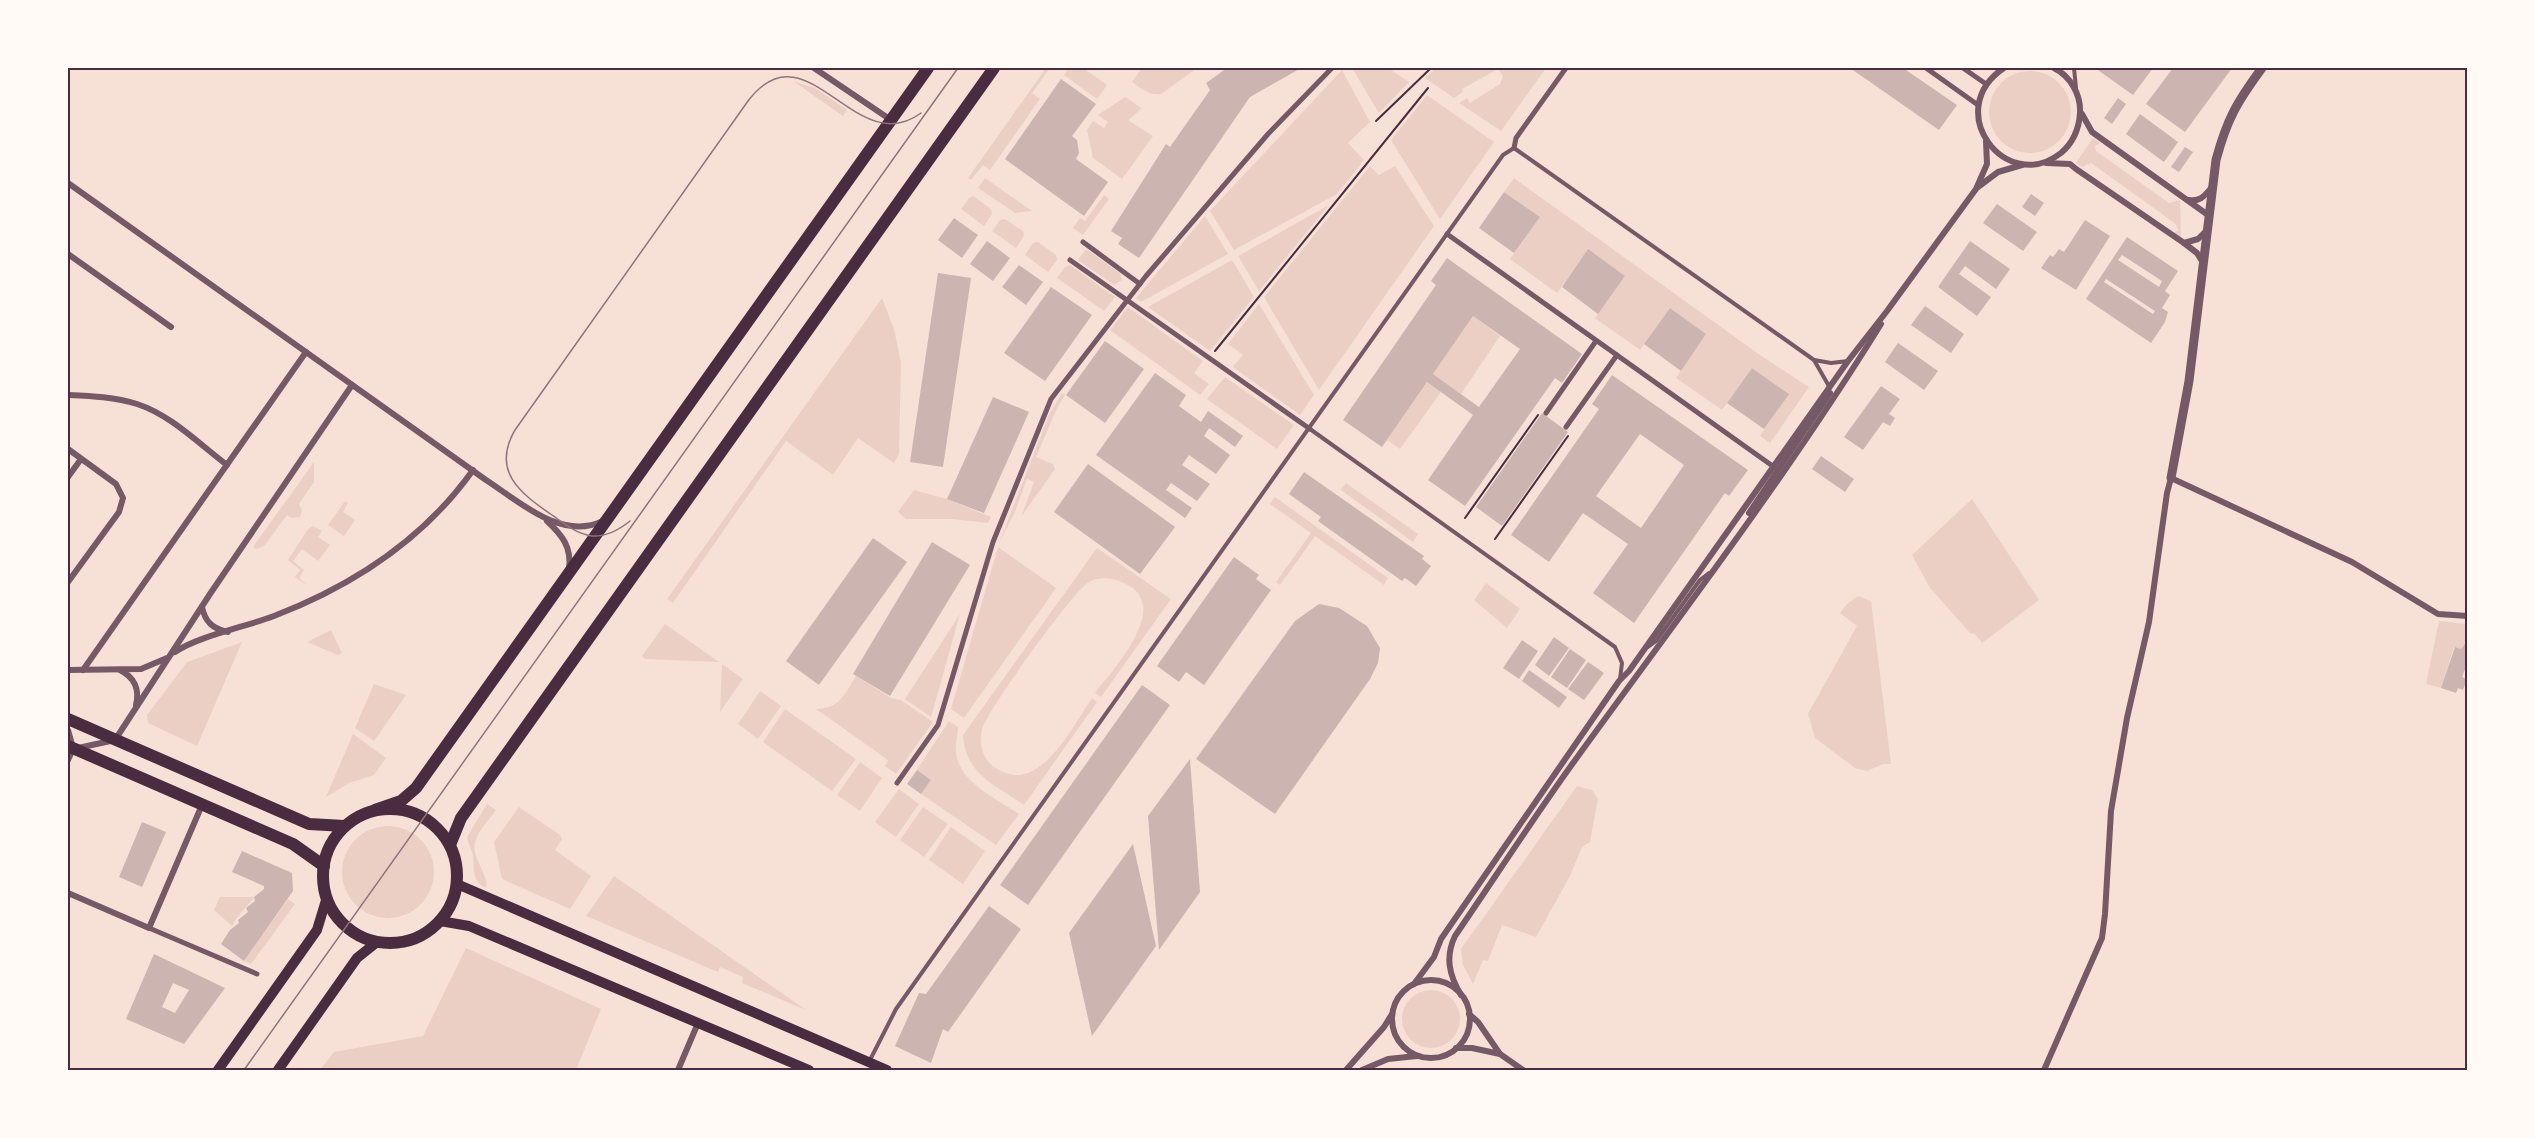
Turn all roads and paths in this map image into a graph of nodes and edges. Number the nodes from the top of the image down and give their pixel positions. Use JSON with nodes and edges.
{"nodes":[{"id":1,"x":814,"y":68,"type":"edge"},
{"id":2,"x":928,"y":68,"type":"edge"},
{"id":3,"x":994,"y":68,"type":"edge"},
{"id":4,"x":1332,"y":68,"type":"edge"},
{"id":5,"x":1431,"y":68,"type":"edge"},
{"id":6,"x":1566,"y":68,"type":"edge"},
{"id":7,"x":1926,"y":68,"type":"edge"},
{"id":8,"x":1963,"y":68,"type":"edge"},
{"id":9,"x":2004,"y":68,"type":"edge"},
{"id":10,"x":2054,"y":68,"type":"edge"},
{"id":11,"x":2074,"y":68,"type":"edge"},
{"id":12,"x":2262,"y":68,"type":"edge"},
{"id":13,"x":1986,"y":84,"type":"junction"},
{"id":14,"x":1428,"y":88,"type":"dead end"},
{"id":15,"x":2077,"y":92,"type":"junction"},
{"id":16,"x":1978,"y":105,"type":"junction"},
{"id":17,"x":2080,"y":108,"type":"junction"},
{"id":18,"x":891,"y":120,"type":"junction"},
{"id":19,"x":1376,"y":121,"type":"dead end"},
{"id":20,"x":1986,"y":141,"type":"junction"},
{"id":21,"x":1514,"y":148,"type":"junction"},
{"id":22,"x":2042,"y":163,"type":"junction"},
{"id":23,"x":2027,"y":164,"type":"junction"},
{"id":24,"x":68,"y":183,"type":"edge"},
{"id":25,"x":2212,"y":186,"type":"junction"},
{"id":26,"x":1976,"y":189,"type":"junction"},
{"id":27,"x":2185,"y":199,"type":"junction"},
{"id":28,"x":2208,"y":215,"type":"junction"},
{"id":29,"x":2207,"y":230,"type":"junction"},
{"id":30,"x":1447,"y":234,"type":"junction"},
{"id":31,"x":1083,"y":242,"type":"dead end"},
{"id":32,"x":2184,"y":243,"type":"junction"},
{"id":33,"x":68,"y":254,"type":"edge"},
{"id":34,"x":1070,"y":260,"type":"dead end"},
{"id":35,"x":2203,"y":263,"type":"junction"},
{"id":36,"x":1140,"y":284,"type":"junction"},
{"id":37,"x":1127,"y":300,"type":"junction"},
{"id":38,"x":1887,"y":311,"type":"junction"},
{"id":39,"x":171,"y":327,"type":"dead end"},
{"id":40,"x":1596,"y":340,"type":"junction"},
{"id":41,"x":306,"y":352,"type":"junction"},
{"id":42,"x":1617,"y":355,"type":"junction"},
{"id":43,"x":1210,"y":358,"type":"junction"},
{"id":44,"x":1814,"y":360,"type":"junction"},
{"id":45,"x":1848,"y":361,"type":"junction"},
{"id":46,"x":352,"y":385,"type":"junction"},
{"id":47,"x":1830,"y":388,"type":"junction"},
{"id":48,"x":68,"y":395,"type":"edge"},
{"id":49,"x":1546,"y":412,"type":"joint"},
{"id":50,"x":1566,"y":427,"type":"joint"},
{"id":51,"x":1310,"y":429,"type":"junction"},
{"id":52,"x":68,"y":449,"type":"edge"},
{"id":53,"x":81,"y":459,"type":"junction"},
{"id":54,"x":227,"y":465,"type":"junction"},
{"id":55,"x":1774,"y":467,"type":"junction"},
{"id":56,"x":473,"y":470,"type":"junction"},
{"id":57,"x":68,"y":477,"type":"edge"},
{"id":58,"x":2171,"y":478,"type":"junction"},
{"id":59,"x":544,"y":518,"type":"junction"},
{"id":60,"x":1465,"y":518,"type":"dead end"},
{"id":61,"x":605,"y":520,"type":"junction"},
{"id":62,"x":1495,"y":539,"type":"dead end"},
{"id":63,"x":1729,"y":547,"type":"junction"},
{"id":64,"x":1713,"y":570,"type":"junction"},
{"id":65,"x":568,"y":573,"type":"junction"},
{"id":66,"x":68,"y":582,"type":"edge"},
{"id":67,"x":202,"y":607,"type":"junction"},
{"id":68,"x":2468,"y":616,"type":"edge"},
{"id":69,"x":229,"y":632,"type":"junction"},
{"id":70,"x":1645,"y":649,"type":"junction"},
{"id":71,"x":171,"y":655,"type":"junction"},
{"id":72,"x":118,"y":669,"type":"junction"},
{"id":73,"x":68,"y":670,"type":"edge"},
{"id":74,"x":83,"y":670,"type":"junction"},
{"id":75,"x":1619,"y":681,"type":"junction"},
{"id":76,"x":132,"y":714,"type":"junction"},
{"id":77,"x":68,"y":719,"type":"edge"},
{"id":78,"x":68,"y":730,"type":"edge"},
{"id":79,"x":115,"y":740,"type":"junction"},
{"id":80,"x":70,"y":752,"type":"edge"},
{"id":81,"x":897,"y":783,"type":"dead end"},
{"id":82,"x":202,"y":805,"type":"junction"},
{"id":83,"x":375,"y":810,"type":"junction"},
{"id":84,"x":344,"y":826,"type":"junction"},
{"id":85,"x":450,"y":844,"type":"junction"},
{"id":86,"x":324,"y":866,"type":"junction"},
{"id":87,"x":457,"y":884,"type":"junction"},
{"id":88,"x":68,"y":893,"type":"edge"},
{"id":89,"x":327,"y":897,"type":"junction"},
{"id":90,"x":440,"y":921,"type":"junction"},
{"id":91,"x":149,"y":928,"type":"junction"},
{"id":92,"x":377,"y":942,"type":"junction"},
{"id":93,"x":257,"y":974,"type":"dead end"},
{"id":94,"x":1414,"y":984,"type":"junction"},
{"id":95,"x":1461,"y":995,"type":"junction"},
{"id":96,"x":1392,"y":1013,"type":"junction"},
{"id":97,"x":1469,"y":1014,"type":"junction"},
{"id":98,"x":698,"y":1023,"type":"junction"},
{"id":99,"x":1456,"y":1048,"type":"junction"},
{"id":100,"x":1500,"y":1054,"type":"junction"},
{"id":101,"x":1418,"y":1056,"type":"junction"},
{"id":102,"x":869,"y":1063,"type":"junction"},
{"id":103,"x":218,"y":1071,"type":"edge"},
{"id":104,"x":278,"y":1071,"type":"edge"},
{"id":105,"x":678,"y":1071,"type":"edge"},
{"id":106,"x":809,"y":1071,"type":"edge"},
{"id":107,"x":887,"y":1071,"type":"edge"},
{"id":108,"x":1346,"y":1071,"type":"edge"},
{"id":109,"x":1362,"y":1071,"type":"edge"},
{"id":110,"x":1523,"y":1071,"type":"edge"},
{"id":111,"x":2044,"y":1071,"type":"edge"}],
"edges":[{"from":1,"to":18,"type":"street"},
{"from":2,"to":18,"type":"main road"},
{"from":3,"to":85,"type":"main road"},
{"from":4,"to":36,"type":"street"},
{"from":5,"to":19,"type":"path"},
{"from":6,"to":21,"type":"street"},
{"from":7,"to":16,"type":"street"},
{"from":8,"to":13,"type":"street"},
{"from":9,"to":13,"type":"street"},
{"from":10,"to":15,"type":"street"},
{"from":11,"to":15,"type":"lane"},
{"from":12,"to":25,"type":"street"},
{"from":13,"to":16,"type":"street"},
{"from":14,"to":43,"type":"path"},
{"from":15,"to":17,"type":"street"},
{"from":16,"to":20,"type":"street"},
{"from":17,"to":22,"type":"street"},
{"from":17,"to":27,"type":"street"},
{"from":18,"to":61,"type":"main road"},
{"from":20,"to":23,"type":"street"},
{"from":20,"to":26,"type":"street"},
{"from":21,"to":30,"type":"lane"},
{"from":21,"to":44,"type":"lane"},
{"from":22,"to":23,"type":"street"},
{"from":22,"to":32,"type":"street"},
{"from":23,"to":26,"type":"street"},
{"from":24,"to":41,"type":"street"},
{"from":25,"to":27,"type":"street"},
{"from":25,"to":28,"type":"street"},
{"from":26,"to":38,"type":"street"},
{"from":27,"to":28,"type":"street"},
{"from":28,"to":29,"type":"street"},
{"from":29,"to":32,"type":"street"},
{"from":29,"to":35,"type":"street"},
{"from":30,"to":40,"type":"street"},
{"from":30,"to":51,"type":"lane"},
{"from":31,"to":36,"type":"street"},
{"from":32,"to":35,"type":"street"},
{"from":33,"to":39,"type":"street"},
{"from":34,"to":37,"type":"street"},
{"from":35,"to":58,"type":"street"},
{"from":36,"to":37,"type":"street"},
{"from":37,"to":43,"type":"street"},
{"from":37,"to":81,"type":"street"},
{"from":38,"to":45,"type":"street"},
{"from":38,"to":63,"type":"street"},
{"from":40,"to":42,"type":"street"},
{"from":40,"to":49,"type":"street"},
{"from":41,"to":46,"type":"street"},
{"from":41,"to":54,"type":"street"},
{"from":42,"to":50,"type":"street"},
{"from":42,"to":55,"type":"street"},
{"from":43,"to":51,"type":"street"},
{"from":44,"to":45,"type":"lane"},
{"from":44,"to":47,"type":"lane"},
{"from":45,"to":47,"type":"street"},
{"from":46,"to":56,"type":"street"},
{"from":46,"to":67,"type":"street"},
{"from":47,"to":55,"type":"street"},
{"from":47,"to":63,"type":"street"},
{"from":48,"to":54,"type":"street"},
{"from":49,"to":60,"type":"path"},
{"from":50,"to":62,"type":"path"},
{"from":51,"to":75,"type":"lane"},
{"from":51,"to":102,"type":"lane"},
{"from":52,"to":53,"type":"street"},
{"from":53,"to":57,"type":"street"},
{"from":53,"to":66,"type":"street"},
{"from":54,"to":74,"type":"street"},
{"from":55,"to":70,"type":"street"},
{"from":56,"to":59,"type":"street"},
{"from":56,"to":69,"type":"street"},
{"from":58,"to":68,"type":"street"},
{"from":58,"to":111,"type":"street"},
{"from":59,"to":61,"type":"street"},
{"from":59,"to":65,"type":"street"},
{"from":61,"to":65,"type":"main road"},
{"from":63,"to":64,"type":"street"},
{"from":64,"to":70,"type":"lane"},
{"from":64,"to":95,"type":"street"},
{"from":65,"to":83,"type":"main road"},
{"from":67,"to":69,"type":"street"},
{"from":67,"to":71,"type":"street"},
{"from":69,"to":71,"type":"street"},
{"from":70,"to":75,"type":"street"},
{"from":71,"to":72,"type":"street"},
{"from":71,"to":76,"type":"street"},
{"from":72,"to":74,"type":"street"},
{"from":72,"to":76,"type":"street"},
{"from":73,"to":74,"type":"street"},
{"from":75,"to":94,"type":"street"},
{"from":76,"to":79,"type":"street"},
{"from":77,"to":79,"type":"main road"},
{"from":78,"to":80,"type":"street"},
{"from":79,"to":80,"type":"street"},
{"from":79,"to":84,"type":"main road"},
{"from":80,"to":82,"type":"main road"},
{"from":82,"to":86,"type":"main road"},
{"from":82,"to":91,"type":"street"},
{"from":83,"to":84,"type":"main road"},
{"from":83,"to":85,"type":"main road"},
{"from":84,"to":86,"type":"main road"},
{"from":85,"to":87,"type":"main road"},
{"from":86,"to":89,"type":"main road"},
{"from":87,"to":90,"type":"main road"},
{"from":87,"to":102,"type":"main road"},
{"from":88,"to":91,"type":"street"},
{"from":89,"to":92,"type":"main road"},
{"from":89,"to":103,"type":"main road"},
{"from":90,"to":92,"type":"main road"},
{"from":90,"to":98,"type":"main road"},
{"from":91,"to":93,"type":"street"},
{"from":92,"to":104,"type":"main road"},
{"from":94,"to":95,"type":"street"},
{"from":94,"to":96,"type":"street"},
{"from":95,"to":97,"type":"street"},
{"from":96,"to":101,"type":"street"},
{"from":96,"to":108,"type":"street"},
{"from":97,"to":99,"type":"street"},
{"from":97,"to":100,"type":"street"},
{"from":98,"to":105,"type":"street"},
{"from":98,"to":106,"type":"main road"},
{"from":99,"to":100,"type":"street"},
{"from":99,"to":101,"type":"street"},
{"from":100,"to":110,"type":"street"},
{"from":101,"to":109,"type":"street"},
{"from":102,"to":107,"type":"main road"}]}
